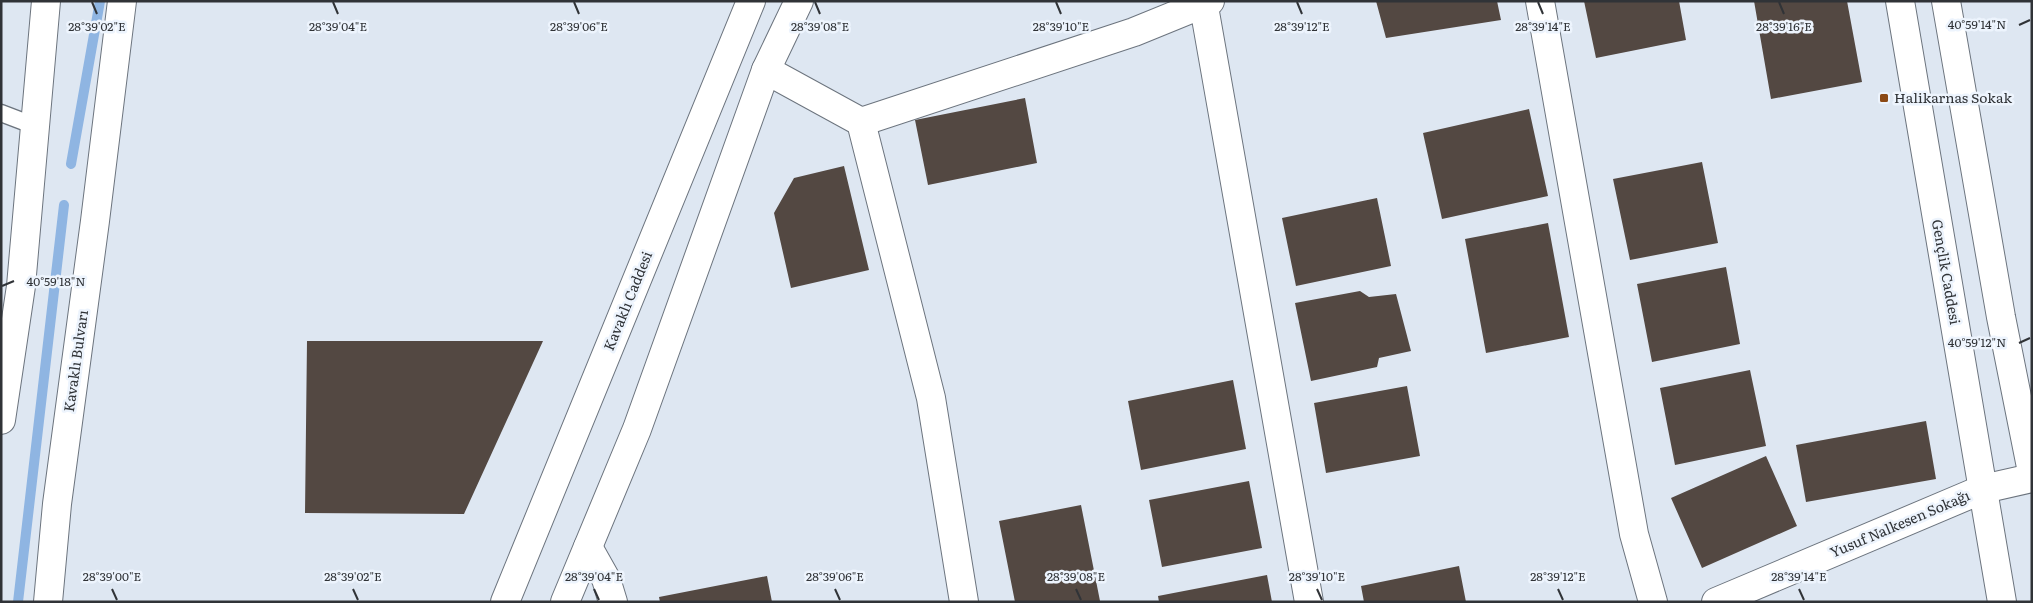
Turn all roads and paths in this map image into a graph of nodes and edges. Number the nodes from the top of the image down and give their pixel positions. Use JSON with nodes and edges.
{"nodes":[{"id":1,"x":46,"y":1,"type":"edge"},
{"id":2,"x":122,"y":1,"type":"edge"},
{"id":3,"x":752,"y":1,"type":"edge"},
{"id":4,"x":799,"y":1,"type":"edge"},
{"id":5,"x":1540,"y":1,"type":"edge"},
{"id":6,"x":1900,"y":1,"type":"edge"},
{"id":7,"x":1946,"y":1,"type":"edge"},
{"id":8,"x":1205,"y":2,"type":"edge"},
{"id":9,"x":766,"y":70,"type":"junction"},
{"id":10,"x":1,"y":113,"type":"edge"},
{"id":11,"x":861,"y":122,"type":"junction"},
{"id":12,"x":35,"y":126,"type":"junction"},
{"id":13,"x":1,"y":420,"type":"edge"},
{"id":14,"x":2032,"y":472,"type":"edge"},
{"id":15,"x":2032,"y":478,"type":"edge"},
{"id":16,"x":1983,"y":489,"type":"junction"},
{"id":17,"x":588,"y":547,"type":"junction"},
{"id":18,"x":48,"y":602,"type":"edge"},
{"id":19,"x":506,"y":602,"type":"edge"},
{"id":20,"x":565,"y":602,"type":"edge"},
{"id":21,"x":613,"y":602,"type":"edge"},
{"id":22,"x":964,"y":602,"type":"edge"},
{"id":23,"x":1309,"y":602,"type":"edge"},
{"id":24,"x":1653,"y":602,"type":"edge"},
{"id":25,"x":1716,"y":602,"type":"edge"},
{"id":26,"x":2002,"y":602,"type":"edge"}],
"edges":[{"from":1,"to":12,"type":"street"},
{"from":2,"to":18,"type":"street","name":"Kavaklı Bulvarı"},
{"from":3,"to":19,"type":"street","name":"Kavaklı Caddesi"},
{"from":4,"to":9,"type":"street"},
{"from":5,"to":24,"type":"street"},
{"from":6,"to":16,"type":"street","name":"Gençlik Caddesi"},
{"from":7,"to":14,"type":"street"},
{"from":8,"to":11,"type":"street"},
{"from":8,"to":23,"type":"street"},
{"from":9,"to":11,"type":"street"},
{"from":9,"to":17,"type":"street"},
{"from":10,"to":12,"type":"lane"},
{"from":11,"to":22,"type":"street"},
{"from":12,"to":13,"type":"street"},
{"from":15,"to":16,"type":"street","name":"Yusuf Nalkesen Sokağı"},
{"from":16,"to":25,"type":"street","name":"Yusuf Nalkesen Sokağı"},
{"from":16,"to":26,"type":"street","name":"Gençlik Caddesi"},
{"from":17,"to":20,"type":"street"},
{"from":17,"to":21,"type":"street"}]}
